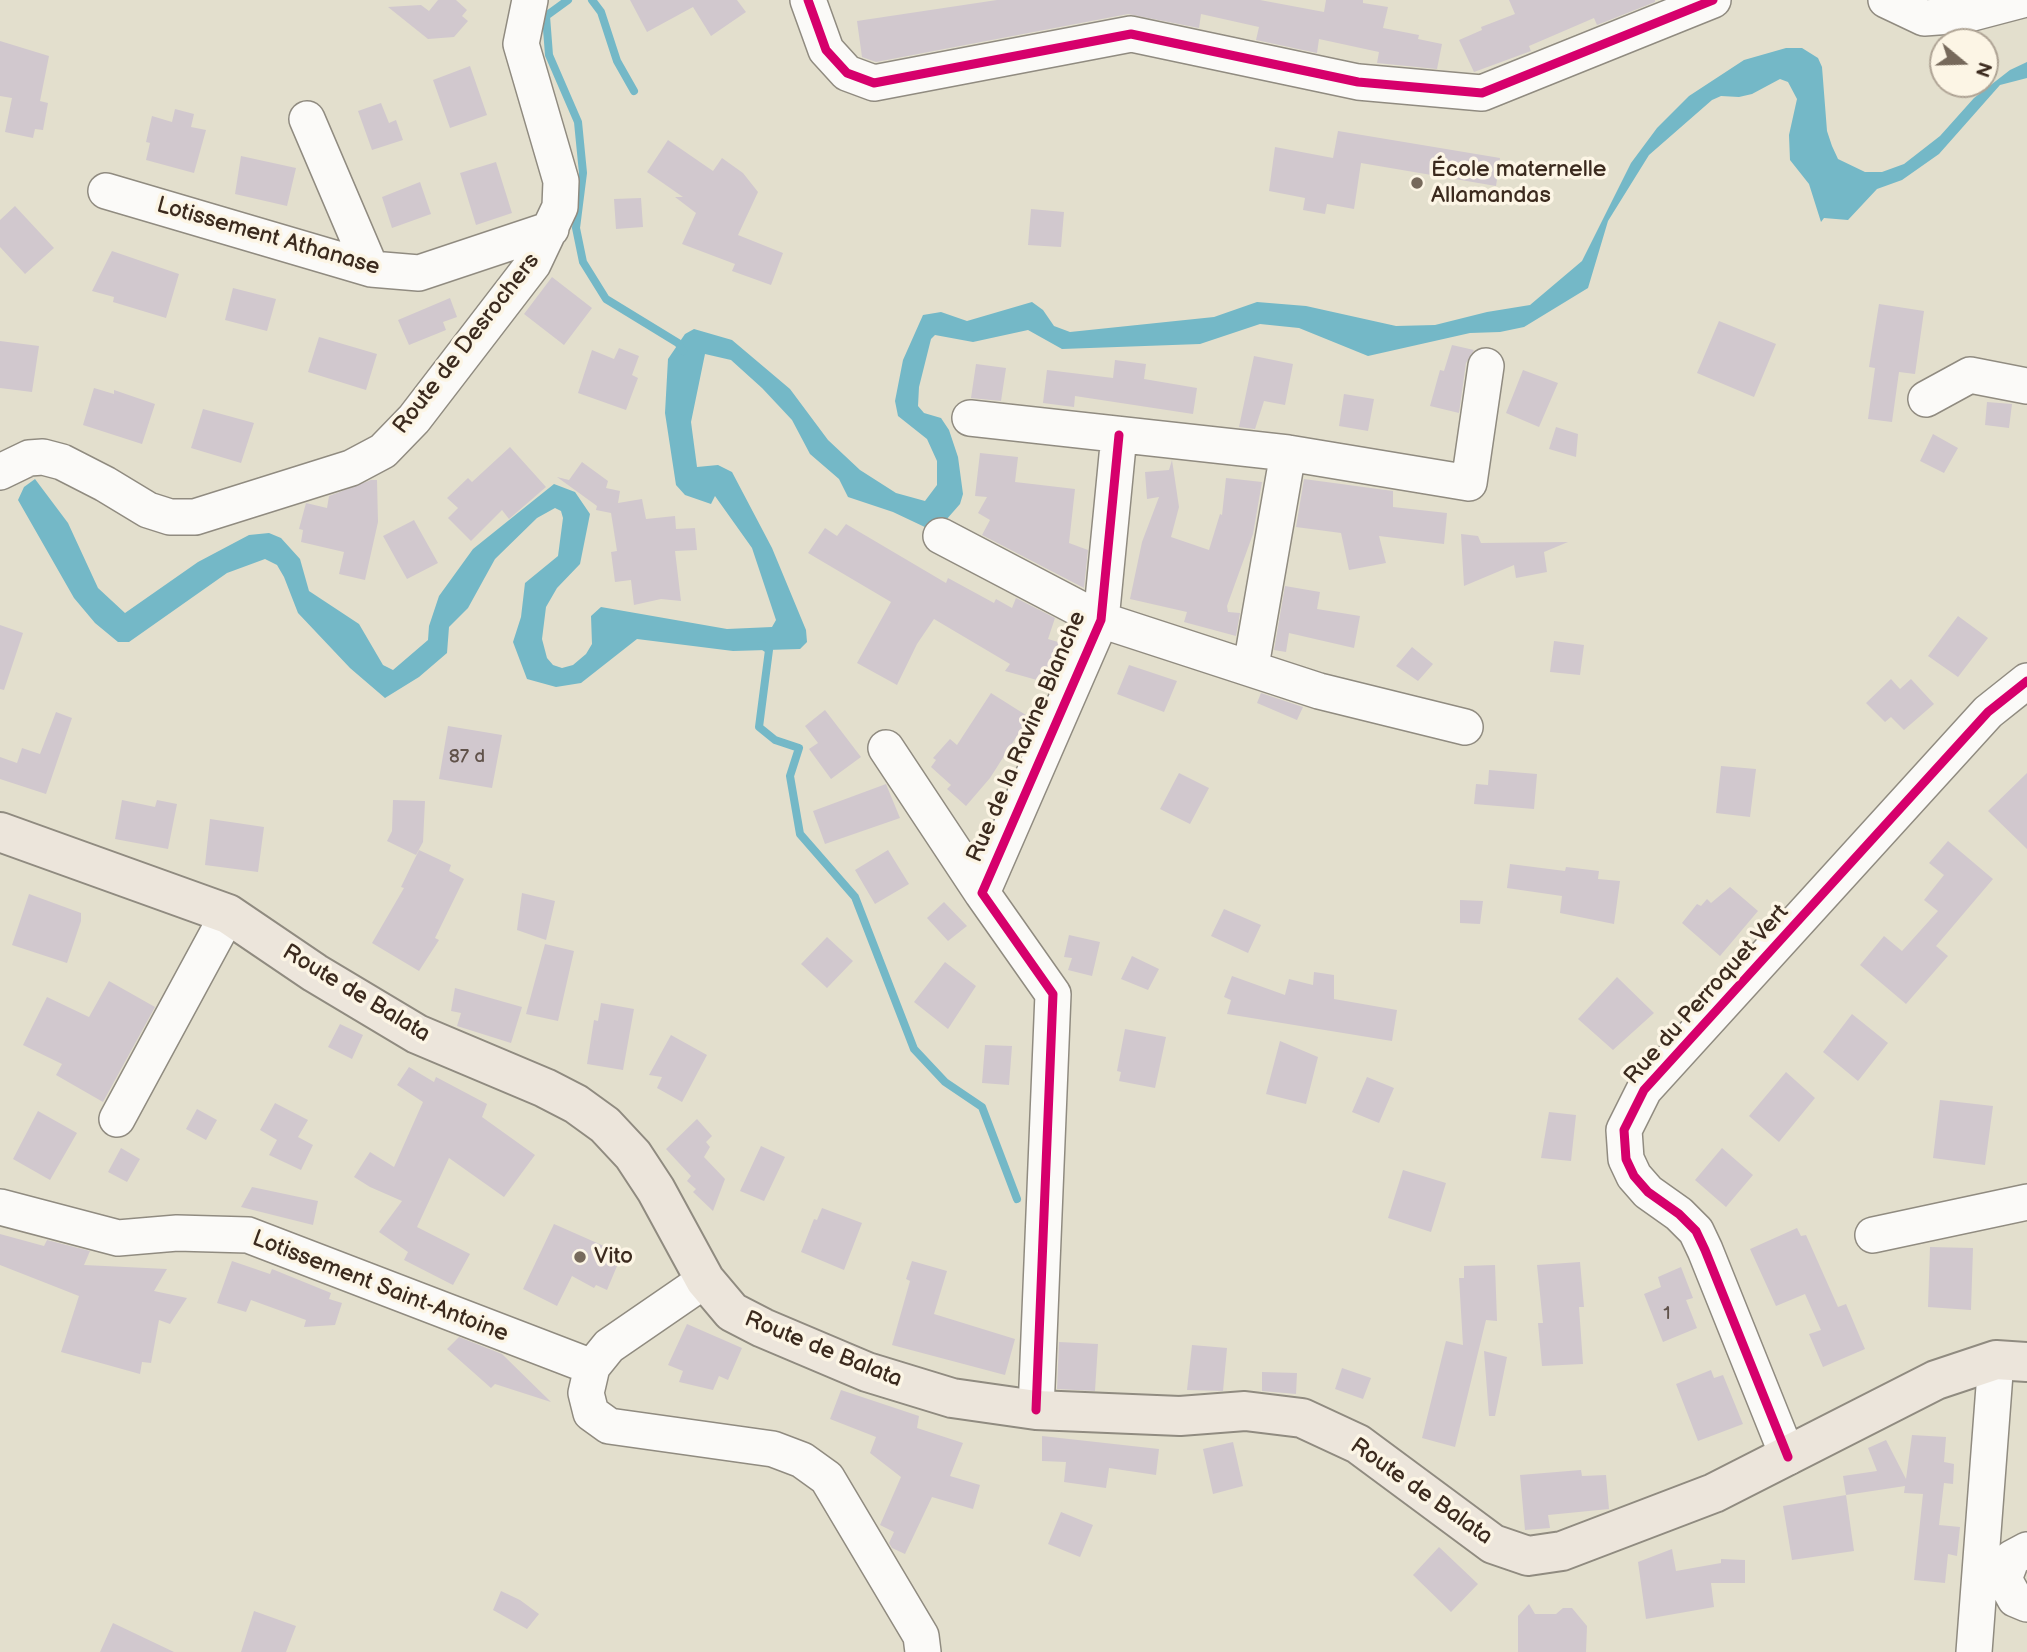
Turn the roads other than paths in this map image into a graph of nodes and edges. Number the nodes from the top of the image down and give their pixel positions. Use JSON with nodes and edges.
{"nodes":[{"id":1,"x":530,"y":0,"type":"edge"},
{"id":2,"x":808,"y":0,"type":"edge"},
{"id":3,"x":1713,"y":0,"type":"edge"},
{"id":4,"x":1886,"y":0,"type":"edge"},
{"id":5,"x":2022,"y":0,"type":"edge"},
{"id":6,"x":307,"y":119,"type":"dead end"},
{"id":7,"x":106,"y":191,"type":"dead end"},
{"id":8,"x":551,"y":229,"type":"junction"},
{"id":9,"x":370,"y":269,"type":"junction"},
{"id":10,"x":1486,"y":366,"type":"dead end"},
{"id":11,"x":2027,"y":386,"type":"edge"},
{"id":12,"x":1926,"y":399,"type":"dead end"},
{"id":13,"x":970,"y":418,"type":"dead end"},
{"id":14,"x":1119,"y":435,"type":"junction"},
{"id":15,"x":1288,"y":453,"type":"junction"},
{"id":16,"x":0,"y":472,"type":"edge"},
{"id":17,"x":942,"y":536,"type":"dead end"},
{"id":18,"x":1101,"y":620,"type":"junction"},
{"id":19,"x":1251,"y":666,"type":"junction"},
{"id":20,"x":2027,"y":681,"type":"edge"},
{"id":21,"x":1465,"y":727,"type":"dead end"},
{"id":22,"x":886,"y":748,"type":"dead end"},
{"id":23,"x":0,"y":832,"type":"edge"},
{"id":24,"x":982,"y":893,"type":"junction"},
{"id":25,"x":228,"y":914,"type":"junction"},
{"id":26,"x":117,"y":1119,"type":"dead end"},
{"id":27,"x":2027,"y":1202,"type":"edge"},
{"id":28,"x":0,"y":1208,"type":"edge"},
{"id":29,"x":1873,"y":1235,"type":"dead end"},
{"id":30,"x":705,"y":1280,"type":"junction"},
{"id":31,"x":2011,"y":1361,"type":"edge"},
{"id":32,"x":592,"y":1367,"type":"junction"},
{"id":33,"x":1036,"y":1410,"type":"junction"},
{"id":34,"x":1788,"y":1457,"type":"junction"},
{"id":35,"x":2027,"y":1550,"type":"edge"},
{"id":36,"x":2027,"y":1604,"type":"edge"},
{"id":37,"x":923,"y":1652,"type":"edge"},
{"id":38,"x":1974,"y":1652,"type":"edge"}],
"edges":[{"from":1,"to":8,"type":"street","name":"Route de Desrochers"},
{"from":2,"to":3,"type":"street"},
{"from":4,"to":5,"type":"street"},
{"from":6,"to":9,"type":"street"},
{"from":7,"to":9,"type":"street","name":"Lotissement Athanase"},
{"from":8,"to":9,"type":"street","name":"Lotissement Athanase"},
{"from":8,"to":16,"type":"street","name":"Route de Desrochers"},
{"from":10,"to":15,"type":"street"},
{"from":11,"to":12,"type":"street"},
{"from":13,"to":14,"type":"street"},
{"from":14,"to":15,"type":"street"},
{"from":14,"to":18,"type":"street","name":"Rue de la Ravine Blanche"},
{"from":15,"to":19,"type":"street"},
{"from":17,"to":18,"type":"street"},
{"from":18,"to":19,"type":"street"},
{"from":18,"to":24,"type":"street","name":"Rue de la Ravine Blanche"},
{"from":19,"to":21,"type":"street"},
{"from":20,"to":34,"type":"street","name":"Rue du Perroquet Vert"},
{"from":22,"to":24,"type":"street"},
{"from":23,"to":25,"type":"main road","name":"Route de Balata"},
{"from":24,"to":33,"type":"street","name":"Rue de la Ravine Blanche"},
{"from":25,"to":26,"type":"street"},
{"from":25,"to":30,"type":"main road","name":"Route de Balata"},
{"from":27,"to":29,"type":"street"},
{"from":28,"to":32,"type":"street","name":"Lotissement Saint-Antoine"},
{"from":30,"to":32,"type":"street"},
{"from":30,"to":33,"type":"main road","name":"Route de Balata"},
{"from":31,"to":34,"type":"main road","name":"Route de Balata"},
{"from":31,"to":38,"type":"street"},
{"from":32,"to":37,"type":"street"},
{"from":33,"to":34,"type":"main road","name":"Route de Balata"},
{"from":35,"to":36,"type":"street"}]}
